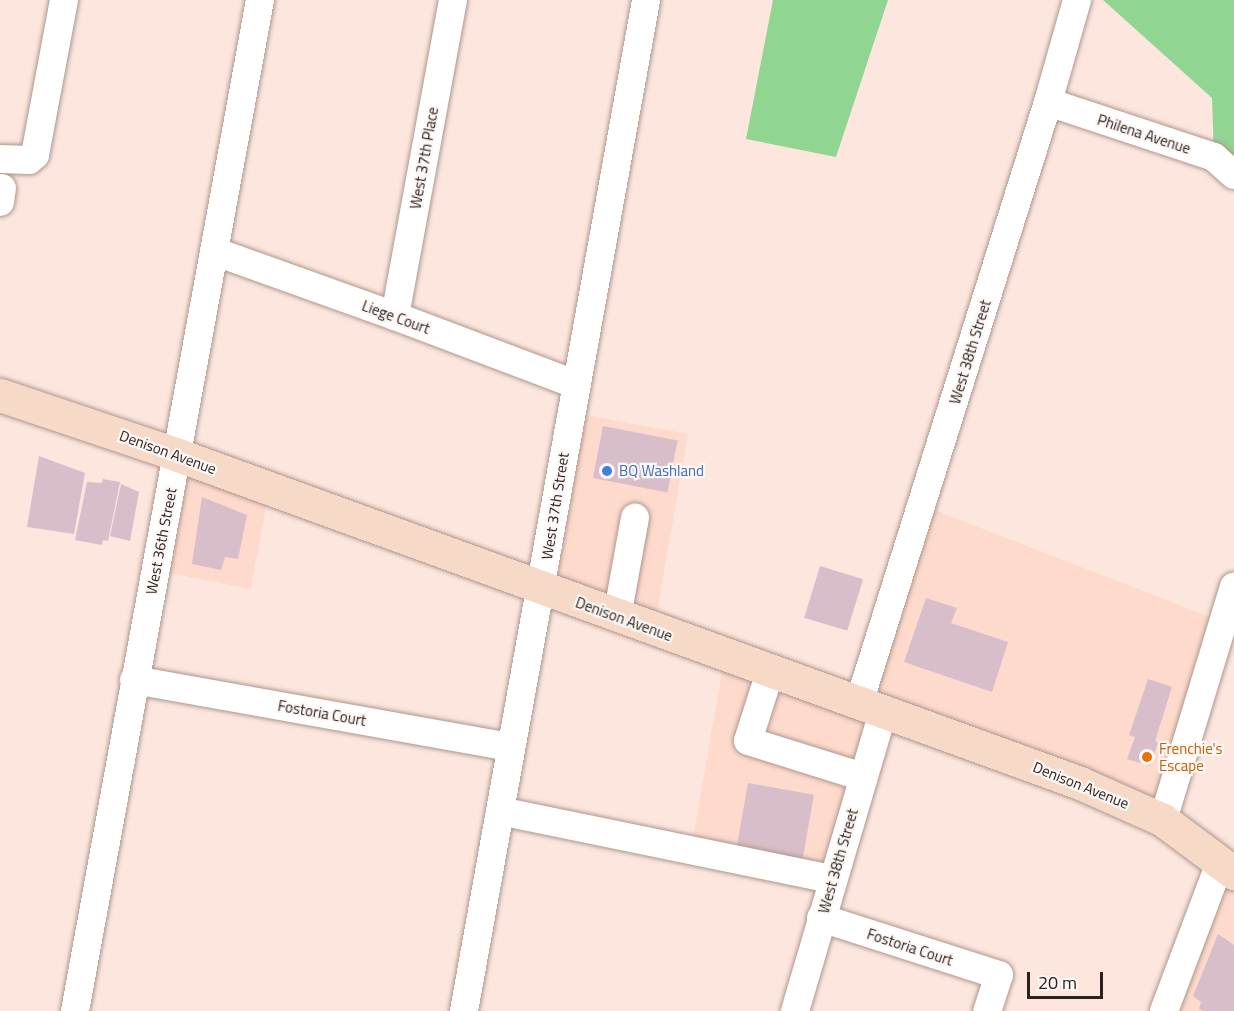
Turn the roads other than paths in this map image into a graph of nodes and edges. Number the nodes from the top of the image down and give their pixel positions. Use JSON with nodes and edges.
{"nodes":[{"id":1,"x":64,"y":0,"type":"edge"},
{"id":2,"x":260,"y":0,"type":"edge"},
{"id":3,"x":453,"y":0,"type":"edge"},
{"id":4,"x":646,"y":0,"type":"edge"},
{"id":5,"x":1077,"y":0,"type":"edge"},
{"id":6,"x":1048,"y":102,"type":"junction"},
{"id":7,"x":0,"y":159,"type":"edge"},
{"id":8,"x":1234,"y":175,"type":"edge"},
{"id":9,"x":216,"y":252,"type":"junction"},
{"id":10,"x":394,"y":316,"type":"junction"},
{"id":11,"x":575,"y":384,"type":"junction"},
{"id":12,"x":0,"y":395,"type":"edge"},
{"id":13,"x":178,"y":455,"type":"junction"},
{"id":14,"x":635,"y":518,"type":"dead end"},
{"id":15,"x":1234,"y":587,"type":"edge"},
{"id":16,"x":541,"y":589,"type":"junction"},
{"id":17,"x":617,"y":617,"type":"junction"},
{"id":18,"x":770,"y":672,"type":"junction"},
{"id":19,"x":134,"y":680,"type":"junction"},
{"id":20,"x":871,"y":708,"type":"junction"},
{"id":21,"x":510,"y":747,"type":"junction"},
{"id":22,"x":863,"y":777,"type":"junction"},
{"id":23,"x":500,"y":811,"type":"junction"},
{"id":24,"x":1163,"y":820,"type":"junction"},
{"id":25,"x":1227,"y":868,"type":"edge"},
{"id":26,"x":832,"y":879,"type":"junction"},
{"id":27,"x":821,"y":918,"type":"junction"},
{"id":28,"x":75,"y":1011,"type":"edge"},
{"id":29,"x":464,"y":1011,"type":"edge"},
{"id":30,"x":795,"y":1011,"type":"edge"},
{"id":31,"x":987,"y":1011,"type":"edge"},
{"id":32,"x":1164,"y":1011,"type":"edge"}],
"edges":[{"from":1,"to":7,"type":"street"},
{"from":2,"to":9,"type":"street","name":"West 36th Street"},
{"from":3,"to":10,"type":"street","name":"West 37th Place"},
{"from":4,"to":11,"type":"street","name":"West 37th Street"},
{"from":5,"to":6,"type":"street","name":"West 38th Street"},
{"from":6,"to":8,"type":"street","name":"Philena Avenue"},
{"from":6,"to":20,"type":"street","name":"West 38th Street"},
{"from":9,"to":10,"type":"street","name":"Liege Court"},
{"from":9,"to":13,"type":"street","name":"West 36th Street"},
{"from":10,"to":11,"type":"street","name":"Liege Court"},
{"from":11,"to":16,"type":"street","name":"West 37th Street"},
{"from":12,"to":13,"type":"main road","name":"Denison Avenue"},
{"from":13,"to":16,"type":"main road","name":"Denison Avenue"},
{"from":13,"to":19,"type":"street","name":"West 36th Street"},
{"from":14,"to":17,"type":"street"},
{"from":15,"to":24,"type":"street"},
{"from":16,"to":17,"type":"main road","name":"Denison Avenue"},
{"from":16,"to":21,"type":"street","name":"West 37th Street"},
{"from":17,"to":18,"type":"main road","name":"Denison Avenue"},
{"from":18,"to":20,"type":"main road","name":"Denison Avenue"},
{"from":18,"to":22,"type":"street"},
{"from":19,"to":21,"type":"street","name":"Fostoria Court"},
{"from":19,"to":28,"type":"street","name":"West 36th Street"},
{"from":20,"to":22,"type":"street","name":"West 38th Street"},
{"from":20,"to":24,"type":"main road","name":"Denison Avenue"},
{"from":21,"to":23,"type":"street","name":"West 37th Street"},
{"from":22,"to":26,"type":"street","name":"West 38th Street"},
{"from":23,"to":26,"type":"street"},
{"from":23,"to":29,"type":"street","name":"West 37th Street"},
{"from":24,"to":25,"type":"main road","name":"Denison Avenue"},
{"from":25,"to":32,"type":"street"},
{"from":26,"to":27,"type":"street","name":"West 38th Street"},
{"from":27,"to":30,"type":"street","name":"West 38th Street"},
{"from":27,"to":31,"type":"street","name":"Fostoria Court"}]}
